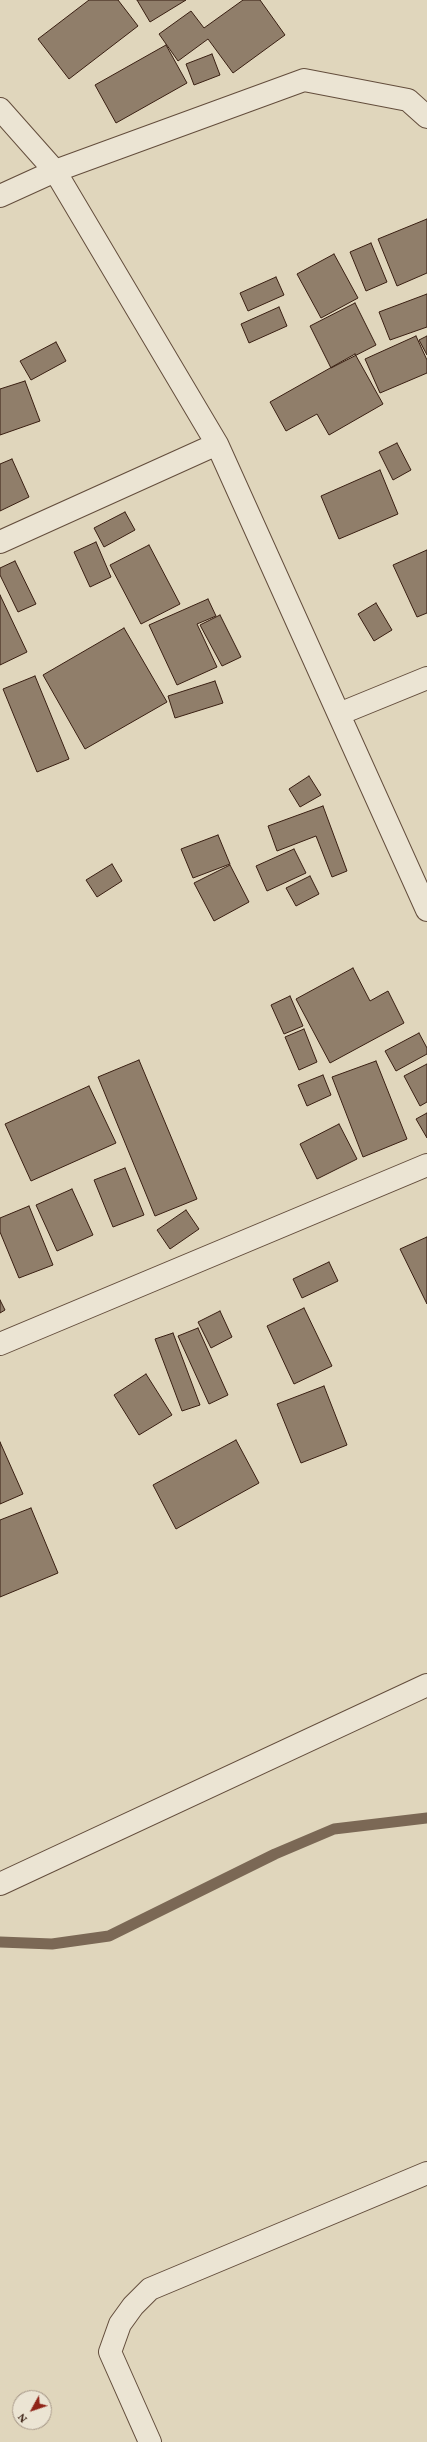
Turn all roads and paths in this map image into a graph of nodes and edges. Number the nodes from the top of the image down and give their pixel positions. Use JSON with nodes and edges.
{"nodes":[{"id":1,"x":0,"y":109,"type":"edge"},
{"id":2,"x":427,"y":117,"type":"edge"},
{"id":3,"x":55,"y":171,"type":"junction"},
{"id":4,"x":0,"y":196,"type":"edge"},
{"id":5,"x":216,"y":444,"type":"junction"},
{"id":6,"x":0,"y":542,"type":"edge"},
{"id":7,"x":427,"y":678,"type":"edge"},
{"id":8,"x":340,"y":714,"type":"junction"},
{"id":9,"x":427,"y":910,"type":"edge"},
{"id":10,"x":427,"y":1165,"type":"edge"},
{"id":11,"x":0,"y":1344,"type":"edge"},
{"id":12,"x":427,"y":1686,"type":"edge"},
{"id":13,"x":0,"y":1884,"type":"edge"},
{"id":14,"x":427,"y":2173,"type":"edge"},
{"id":15,"x":150,"y":2442,"type":"edge"}],
"edges":[{"from":1,"to":3,"type":"street"},
{"from":2,"to":3,"type":"street"},
{"from":3,"to":4,"type":"street"},
{"from":3,"to":5,"type":"street"},
{"from":5,"to":6,"type":"street"},
{"from":5,"to":8,"type":"street"},
{"from":7,"to":8,"type":"street"},
{"from":8,"to":9,"type":"street"},
{"from":10,"to":11,"type":"street"},
{"from":12,"to":13,"type":"street"},
{"from":14,"to":15,"type":"street"}]}
